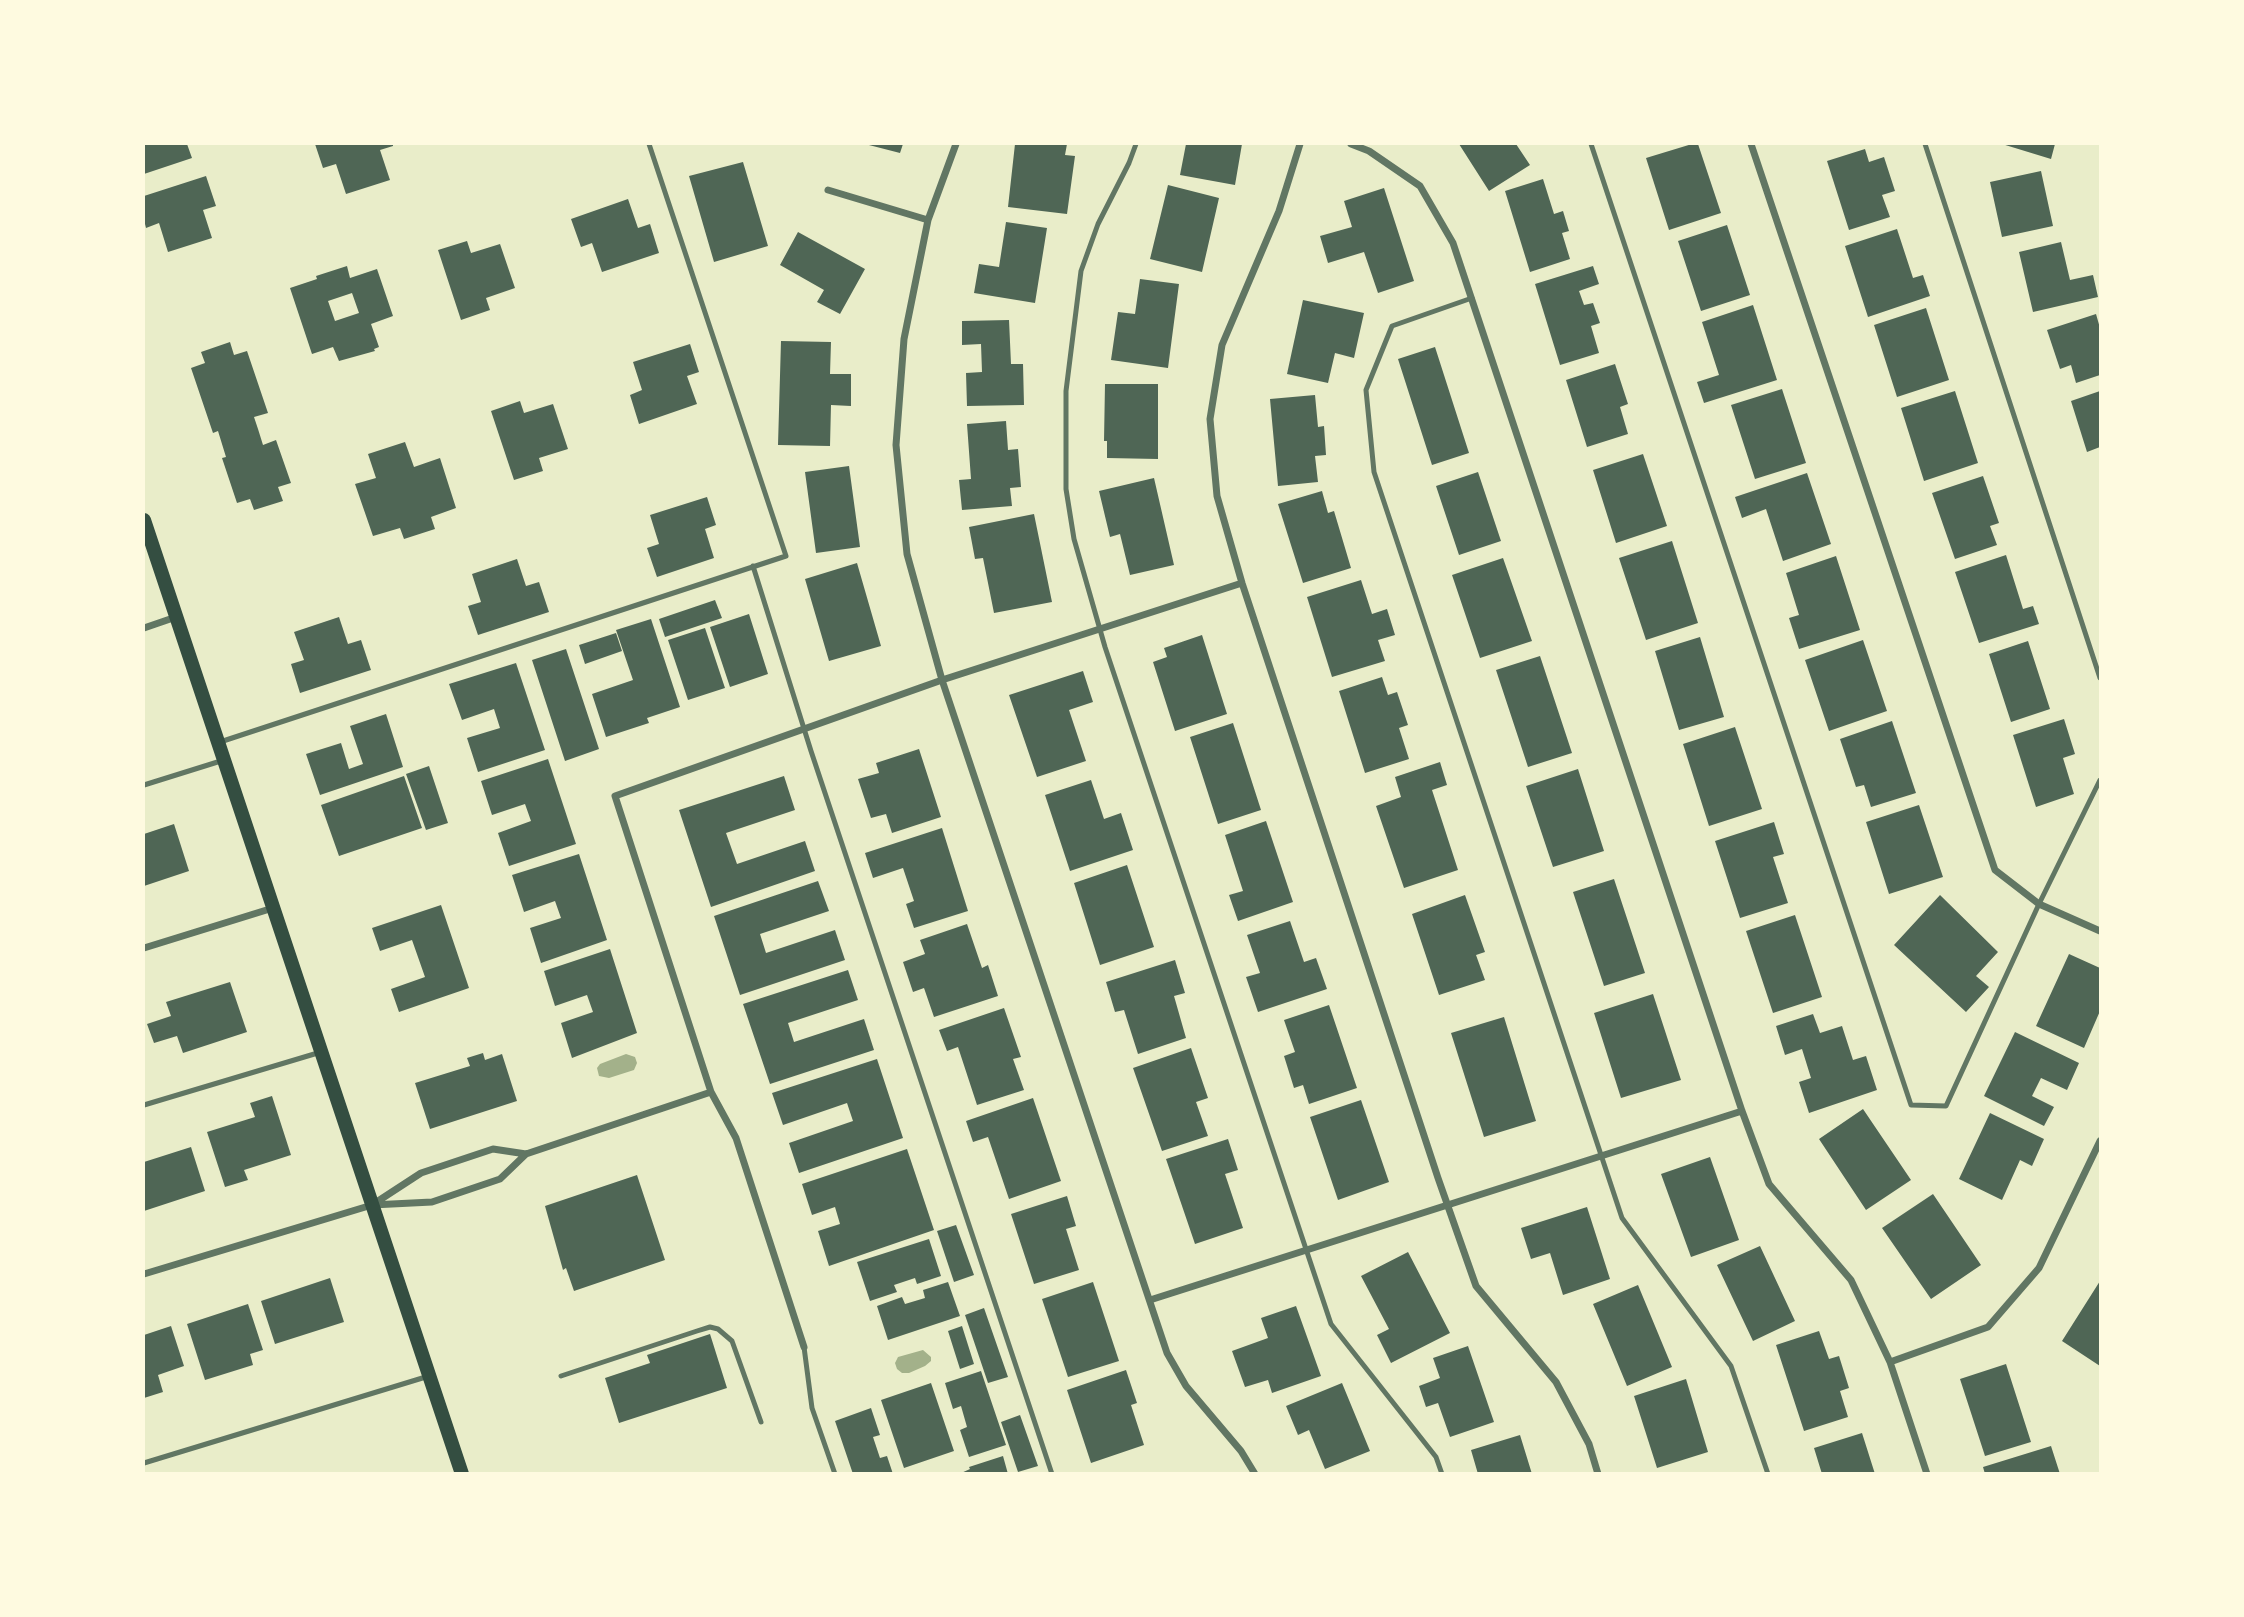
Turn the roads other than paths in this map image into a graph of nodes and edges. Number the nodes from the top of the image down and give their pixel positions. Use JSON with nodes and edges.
{"nodes":[{"id":1,"x":649,"y":144,"type":"edge"},
{"id":2,"x":956,"y":144,"type":"edge"},
{"id":3,"x":1136,"y":144,"type":"edge"},
{"id":4,"x":1300,"y":144,"type":"edge"},
{"id":5,"x":1351,"y":144,"type":"edge"},
{"id":6,"x":1591,"y":144,"type":"edge"},
{"id":7,"x":1751,"y":144,"type":"edge"},
{"id":8,"x":1925,"y":144,"type":"edge"},
{"id":9,"x":828,"y":190,"type":"dead end"},
{"id":10,"x":928,"y":220,"type":"junction"},
{"id":11,"x":1472,"y":298,"type":"junction"},
{"id":12,"x":144,"y":520,"type":"edge"},
{"id":13,"x":753,"y":566,"type":"junction"},
{"id":14,"x":1242,"y":583,"type":"junction"},
{"id":15,"x":176,"y":617,"type":"junction"},
{"id":16,"x":144,"y":628,"type":"edge"},
{"id":17,"x":1099,"y":629,"type":"junction"},
{"id":18,"x":2101,"y":678,"type":"edge"},
{"id":19,"x":942,"y":680,"type":"junction"},
{"id":20,"x":803,"y":729,"type":"junction"},
{"id":21,"x":218,"y":743,"type":"junction"},
{"id":22,"x":223,"y":760,"type":"junction"},
{"id":23,"x":2101,"y":780,"type":"edge"},
{"id":24,"x":144,"y":785,"type":"edge"},
{"id":25,"x":2039,"y":904,"type":"junction"},
{"id":26,"x":273,"y":908,"type":"junction"},
{"id":27,"x":2101,"y":931,"type":"edge"},
{"id":28,"x":144,"y":948,"type":"edge"},
{"id":29,"x":321,"y":1052,"type":"junction"},
{"id":30,"x":711,"y":1091,"type":"junction"},
{"id":31,"x":144,"y":1105,"type":"edge"},
{"id":32,"x":1741,"y":1111,"type":"junction"},
{"id":33,"x":2101,"y":1141,"type":"edge"},
{"id":34,"x":526,"y":1154,"type":"junction"},
{"id":35,"x":1602,"y":1156,"type":"junction"},
{"id":36,"x":372,"y":1205,"type":"junction"},
{"id":37,"x":1448,"y":1206,"type":"junction"},
{"id":38,"x":1306,"y":1251,"type":"junction"},
{"id":39,"x":144,"y":1274,"type":"edge"},
{"id":40,"x":1150,"y":1300,"type":"junction"},
{"id":41,"x":804,"y":1347,"type":"joint"},
{"id":42,"x":1890,"y":1362,"type":"junction"},
{"id":43,"x":429,"y":1376,"type":"junction"},
{"id":44,"x":561,"y":1376,"type":"dead end"},
{"id":45,"x":761,"y":1422,"type":"dead end"},
{"id":46,"x":144,"y":1463,"type":"edge"},
{"id":47,"x":462,"y":1474,"type":"edge"},
{"id":48,"x":835,"y":1474,"type":"edge"},
{"id":49,"x":1052,"y":1474,"type":"edge"},
{"id":50,"x":1255,"y":1474,"type":"edge"},
{"id":51,"x":1441,"y":1474,"type":"edge"},
{"id":52,"x":1598,"y":1474,"type":"edge"},
{"id":53,"x":1768,"y":1474,"type":"edge"},
{"id":54,"x":1927,"y":1474,"type":"edge"}],
"edges":[{"from":1,"to":13,"type":"lane"},
{"from":2,"to":10,"type":"street"},
{"from":3,"to":17,"type":"lane"},
{"from":4,"to":14,"type":"street"},
{"from":5,"to":11,"type":"street"},
{"from":6,"to":25,"type":"lane"},
{"from":7,"to":25,"type":"street"},
{"from":8,"to":18,"type":"lane"},
{"from":9,"to":10,"type":"street"},
{"from":10,"to":19,"type":"street"},
{"from":11,"to":32,"type":"street"},
{"from":11,"to":35,"type":"lane"},
{"from":12,"to":15,"type":"main road"},
{"from":13,"to":20,"type":"lane"},
{"from":13,"to":21,"type":"lane"},
{"from":14,"to":17,"type":"street"},
{"from":14,"to":37,"type":"street"},
{"from":15,"to":16,"type":"street"},
{"from":15,"to":21,"type":"main road"},
{"from":17,"to":19,"type":"street"},
{"from":17,"to":38,"type":"lane"},
{"from":19,"to":20,"type":"street"},
{"from":19,"to":40,"type":"street"},
{"from":20,"to":30,"type":"street"},
{"from":20,"to":49,"type":"lane"},
{"from":21,"to":22,"type":"main road"},
{"from":22,"to":24,"type":"lane"},
{"from":22,"to":26,"type":"main road"},
{"from":23,"to":25,"type":"lane"},
{"from":25,"to":27,"type":"street"},
{"from":26,"to":28,"type":"street"},
{"from":26,"to":29,"type":"main road"},
{"from":29,"to":31,"type":"lane"},
{"from":29,"to":36,"type":"main road"},
{"from":30,"to":34,"type":"street"},
{"from":30,"to":41,"type":"street"},
{"from":32,"to":35,"type":"street"},
{"from":32,"to":42,"type":"street"},
{"from":33,"to":42,"type":"street"},
{"from":34,"to":36,"type":"street"},
{"from":34,"to":36,"type":"street"},
{"from":35,"to":37,"type":"street"},
{"from":35,"to":53,"type":"lane"},
{"from":36,"to":39,"type":"street"},
{"from":36,"to":43,"type":"main road"},
{"from":37,"to":38,"type":"street"},
{"from":37,"to":52,"type":"street"},
{"from":38,"to":40,"type":"street"},
{"from":38,"to":51,"type":"lane"},
{"from":40,"to":50,"type":"street"},
{"from":41,"to":48,"type":"lane"},
{"from":42,"to":54,"type":"street"},
{"from":43,"to":46,"type":"lane"},
{"from":43,"to":47,"type":"main road"},
{"from":44,"to":45,"type":"lane"}]}
